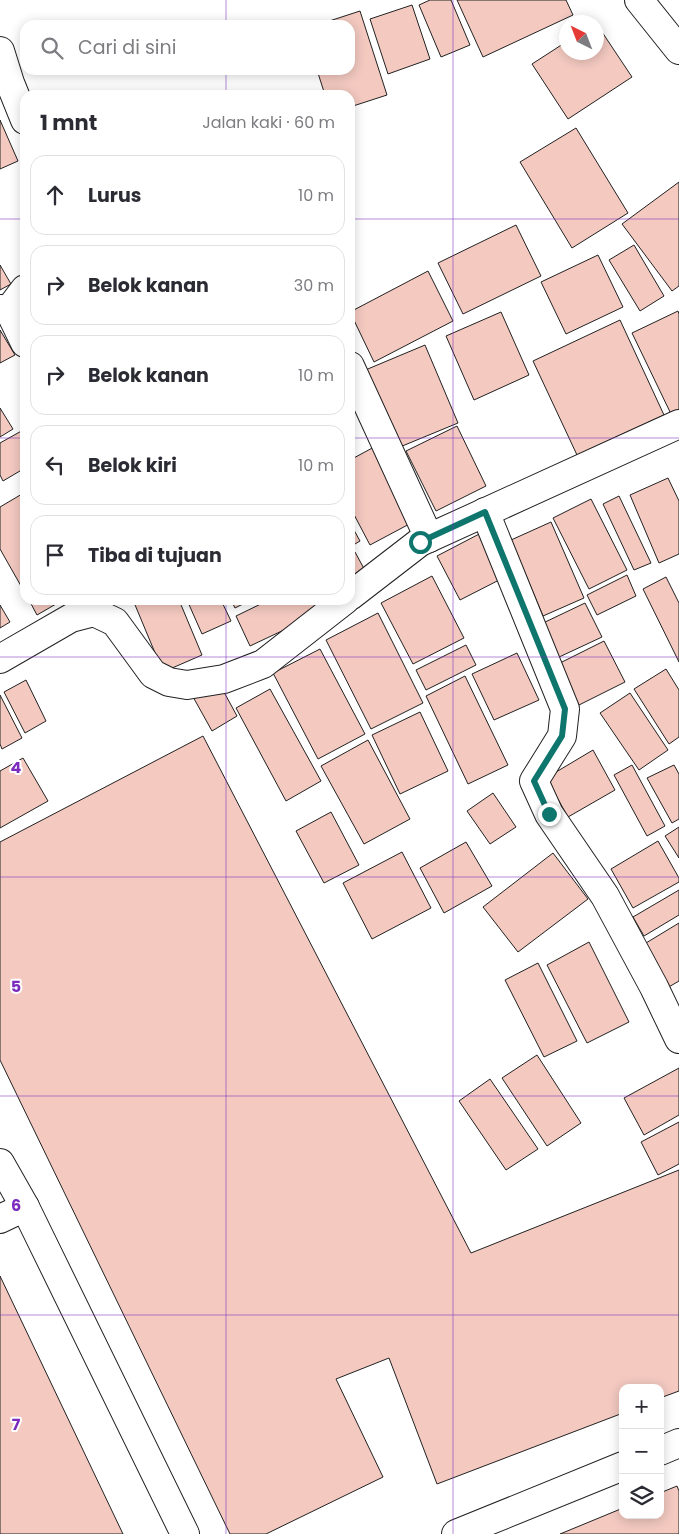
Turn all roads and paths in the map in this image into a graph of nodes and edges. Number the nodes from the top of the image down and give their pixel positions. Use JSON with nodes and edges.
{"nodes":[{"id":1,"x":639,"y":0,"type":"edge"},
{"id":2,"x":679,"y":50,"type":"edge"},
{"id":3,"x":0,"y":51,"type":"edge"},
{"id":4,"x":20,"y":108,"type":"edge"},
{"id":5,"x":11,"y":303,"type":"edge"},
{"id":6,"x":20,"y":329,"type":"edge"},
{"id":7,"x":355,"y":377,"type":"edge"},
{"id":8,"x":679,"y":424,"type":"edge"},
{"id":9,"x":485,"y":512,"type":"junction"},
{"id":10,"x":429,"y":538,"type":"junction"},
{"id":11,"x":355,"y":592,"type":"edge"},
{"id":12,"x":338,"y":605,"type":"edge"},
{"id":13,"x":0,"y":659,"type":"edge"},
{"id":14,"x":679,"y":1039,"type":"edge"},
{"id":15,"x":0,"y":1163,"type":"edge"},
{"id":16,"x":25,"y":1207,"type":"junction"},
{"id":17,"x":0,"y":1219,"type":"edge"},
{"id":18,"x":679,"y":1443,"type":"edge"},
{"id":19,"x":664,"y":1449,"type":"edge"},
{"id":20,"x":619,"y":1468,"type":"edge"},
{"id":21,"x":185,"y":1534,"type":"edge"},
{"id":22,"x":456,"y":1534,"type":"edge"}],
"edges":[{"from":1,"to":2,"type":"street"},
{"from":3,"to":4,"type":"street"},
{"from":5,"to":6,"type":"street"},
{"from":7,"to":10,"type":"street"},
{"from":8,"to":9,"type":"street"},
{"from":9,"to":10,"type":"street"},
{"from":9,"to":14,"type":"street"},
{"from":10,"to":11,"type":"street"},
{"from":12,"to":13,"type":"street"},
{"from":15,"to":16,"type":"street"},
{"from":16,"to":17,"type":"street"},
{"from":16,"to":21,"type":"street"},
{"from":18,"to":19,"type":"street"},
{"from":20,"to":22,"type":"street"}]}
